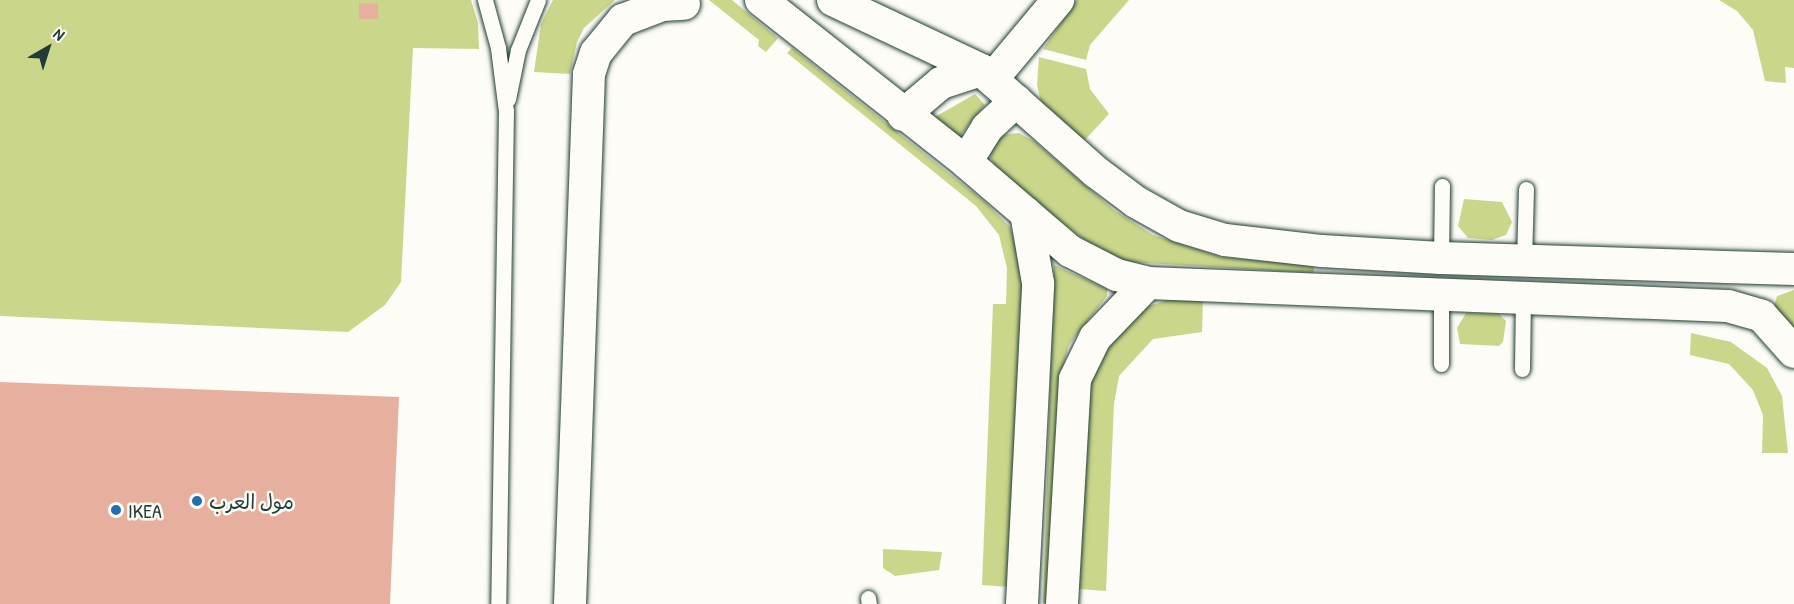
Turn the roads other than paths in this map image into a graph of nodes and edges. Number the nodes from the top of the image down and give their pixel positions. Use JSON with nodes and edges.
{"nodes":[{"id":1,"x":485,"y":0,"type":"edge"},
{"id":2,"x":538,"y":0,"type":"edge"},
{"id":3,"x":761,"y":0,"type":"edge"},
{"id":4,"x":834,"y":0,"type":"edge"},
{"id":5,"x":1058,"y":0,"type":"edge"},
{"id":6,"x":684,"y":4,"type":"dead end"},
{"id":7,"x":987,"y":74,"type":"junction"},
{"id":8,"x":1016,"y":101,"type":"junction"},
{"id":9,"x":506,"y":111,"type":"junction"},
{"id":10,"x":903,"y":115,"type":"junction"},
{"id":11,"x":966,"y":162,"type":"junction"},
{"id":12,"x":1442,"y":186,"type":"dead end"},
{"id":13,"x":1526,"y":189,"type":"dead end"},
{"id":14,"x":1026,"y":213,"type":"junction"},
{"id":15,"x":1441,"y":258,"type":"junction"},
{"id":16,"x":1524,"y":261,"type":"junction"},
{"id":17,"x":1781,"y":267,"type":"edge"},
{"id":18,"x":1149,"y":283,"type":"junction"},
{"id":19,"x":1441,"y":294,"type":"junction"},
{"id":20,"x":1523,"y":296,"type":"junction"},
{"id":21,"x":1762,"y":316,"type":"junction"},
{"id":22,"x":1794,"y":352,"type":"edge"},
{"id":23,"x":1441,"y":364,"type":"dead end"},
{"id":24,"x":1522,"y":369,"type":"dead end"},
{"id":25,"x":498,"y":604,"type":"edge"},
{"id":26,"x":570,"y":604,"type":"edge"},
{"id":27,"x":1023,"y":604,"type":"edge"},
{"id":28,"x":1062,"y":604,"type":"edge"}],
"edges":[{"from":1,"to":9,"type":"lane"},
{"from":2,"to":9,"type":"lane"},
{"from":3,"to":10,"type":"street"},
{"from":4,"to":7,"type":"street"},
{"from":5,"to":7,"type":"street"},
{"from":6,"to":26,"type":"street"},
{"from":7,"to":8,"type":"street"},
{"from":7,"to":10,"type":"street"},
{"from":8,"to":11,"type":"street"},
{"from":8,"to":15,"type":"street"},
{"from":9,"to":25,"type":"lane"},
{"from":10,"to":11,"type":"street"},
{"from":11,"to":14,"type":"street"},
{"from":12,"to":15,"type":"lane"},
{"from":13,"to":16,"type":"lane"},
{"from":14,"to":18,"type":"street"},
{"from":14,"to":27,"type":"street"},
{"from":15,"to":16,"type":"street"},
{"from":16,"to":17,"type":"street"},
{"from":17,"to":21,"type":"street"},
{"from":18,"to":19,"type":"street"},
{"from":18,"to":28,"type":"street"},
{"from":19,"to":20,"type":"street"},
{"from":19,"to":23,"type":"lane"},
{"from":20,"to":21,"type":"street"},
{"from":20,"to":24,"type":"lane"},
{"from":21,"to":22,"type":"street"}]}
